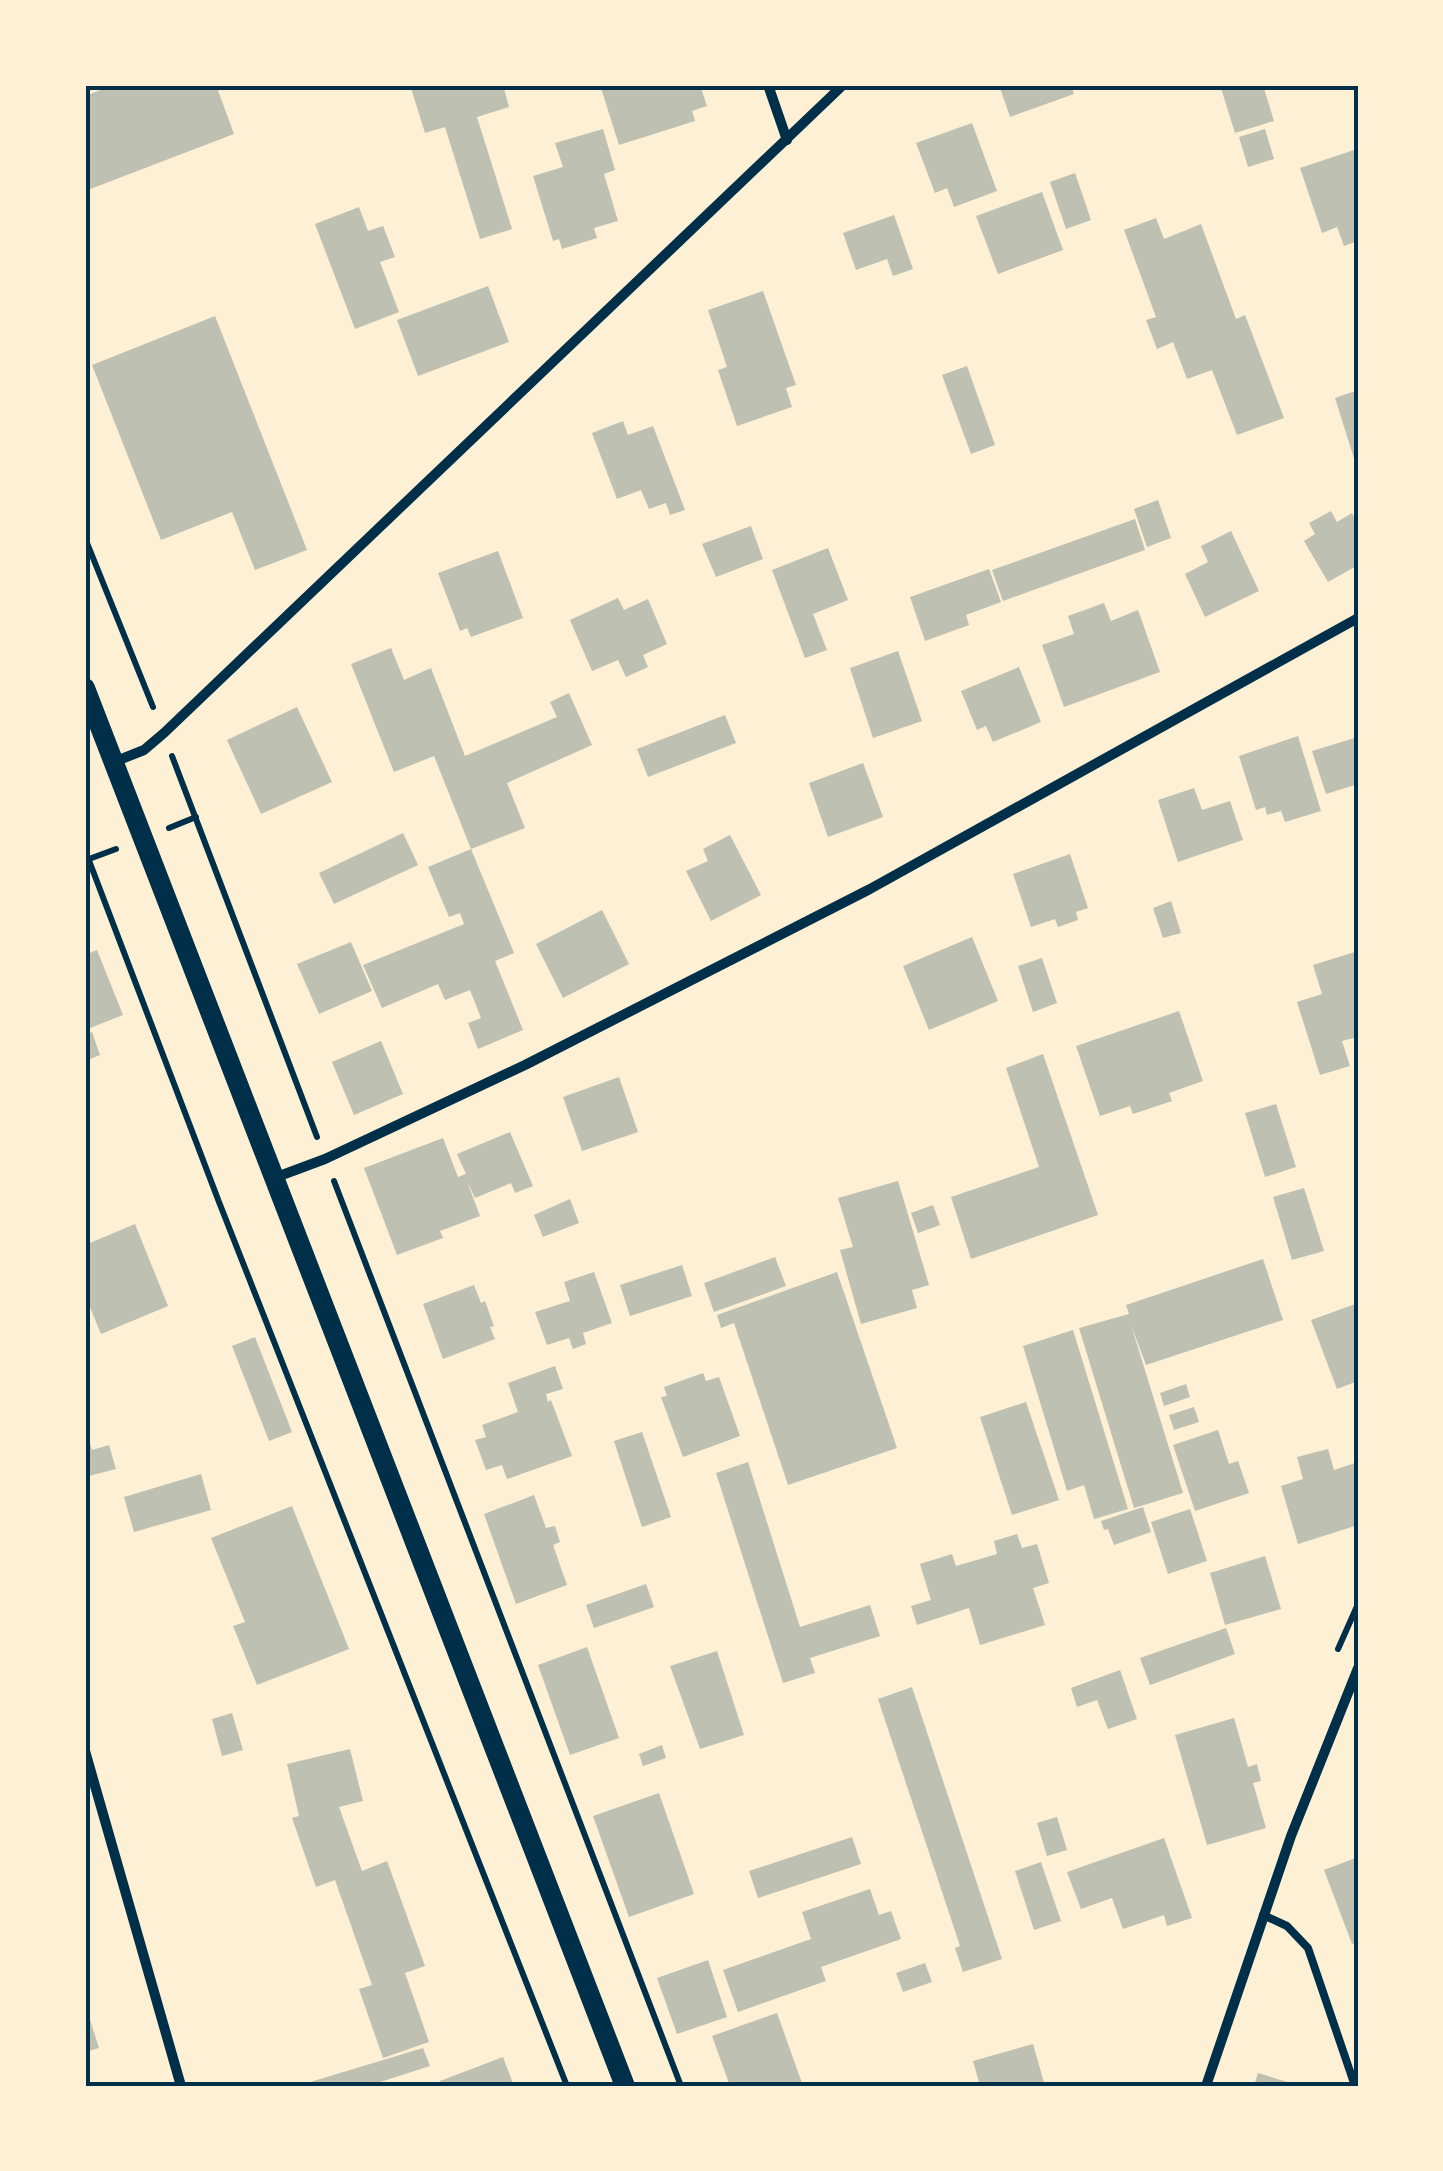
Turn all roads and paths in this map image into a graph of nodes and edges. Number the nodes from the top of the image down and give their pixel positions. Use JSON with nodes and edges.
{"nodes":[{"id":1,"x":768,"y":85,"type":"edge"},
{"id":2,"x":843,"y":85,"type":"edge"},
{"id":3,"x":786,"y":140,"type":"junction"},
{"id":4,"x":85,"y":538,"type":"edge"},
{"id":5,"x":1358,"y":618,"type":"edge"},
{"id":6,"x":85,"y":688,"type":"edge"},
{"id":7,"x":94,"y":734,"type":"edge"},
{"id":8,"x":164,"y":734,"type":"junction"},
{"id":9,"x":113,"y":762,"type":"junction"},
{"id":10,"x":85,"y":850,"type":"edge"},
{"id":11,"x":326,"y":1159,"type":"junction"},
{"id":12,"x":274,"y":1178,"type":"junction"},
{"id":13,"x":1358,"y":1668,"type":"edge"},
{"id":14,"x":85,"y":1752,"type":"edge"},
{"id":15,"x":1263,"y":1915,"type":"junction"},
{"id":16,"x":182,"y":2086,"type":"edge"},
{"id":17,"x":566,"y":2086,"type":"edge"},
{"id":18,"x":624,"y":2086,"type":"edge"},
{"id":19,"x":681,"y":2086,"type":"edge"},
{"id":20,"x":1206,"y":2086,"type":"edge"},
{"id":21,"x":1355,"y":2086,"type":"edge"}],
"edges":[{"from":1,"to":3,"type":"street"},
{"from":2,"to":3,"type":"street"},
{"from":3,"to":8,"type":"street"},
{"from":4,"to":8,"type":"path"},
{"from":5,"to":11,"type":"street"},
{"from":6,"to":7,"type":"main road"},
{"from":7,"to":9,"type":"main road"},
{"from":8,"to":9,"type":"street"},
{"from":8,"to":11,"type":"path"},
{"from":9,"to":12,"type":"main road"},
{"from":10,"to":17,"type":"path"},
{"from":11,"to":12,"type":"street"},
{"from":11,"to":19,"type":"path"},
{"from":12,"to":18,"type":"main road"},
{"from":13,"to":15,"type":"street"},
{"from":14,"to":16,"type":"street"},
{"from":15,"to":20,"type":"street"},
{"from":15,"to":21,"type":"lane"}]}
